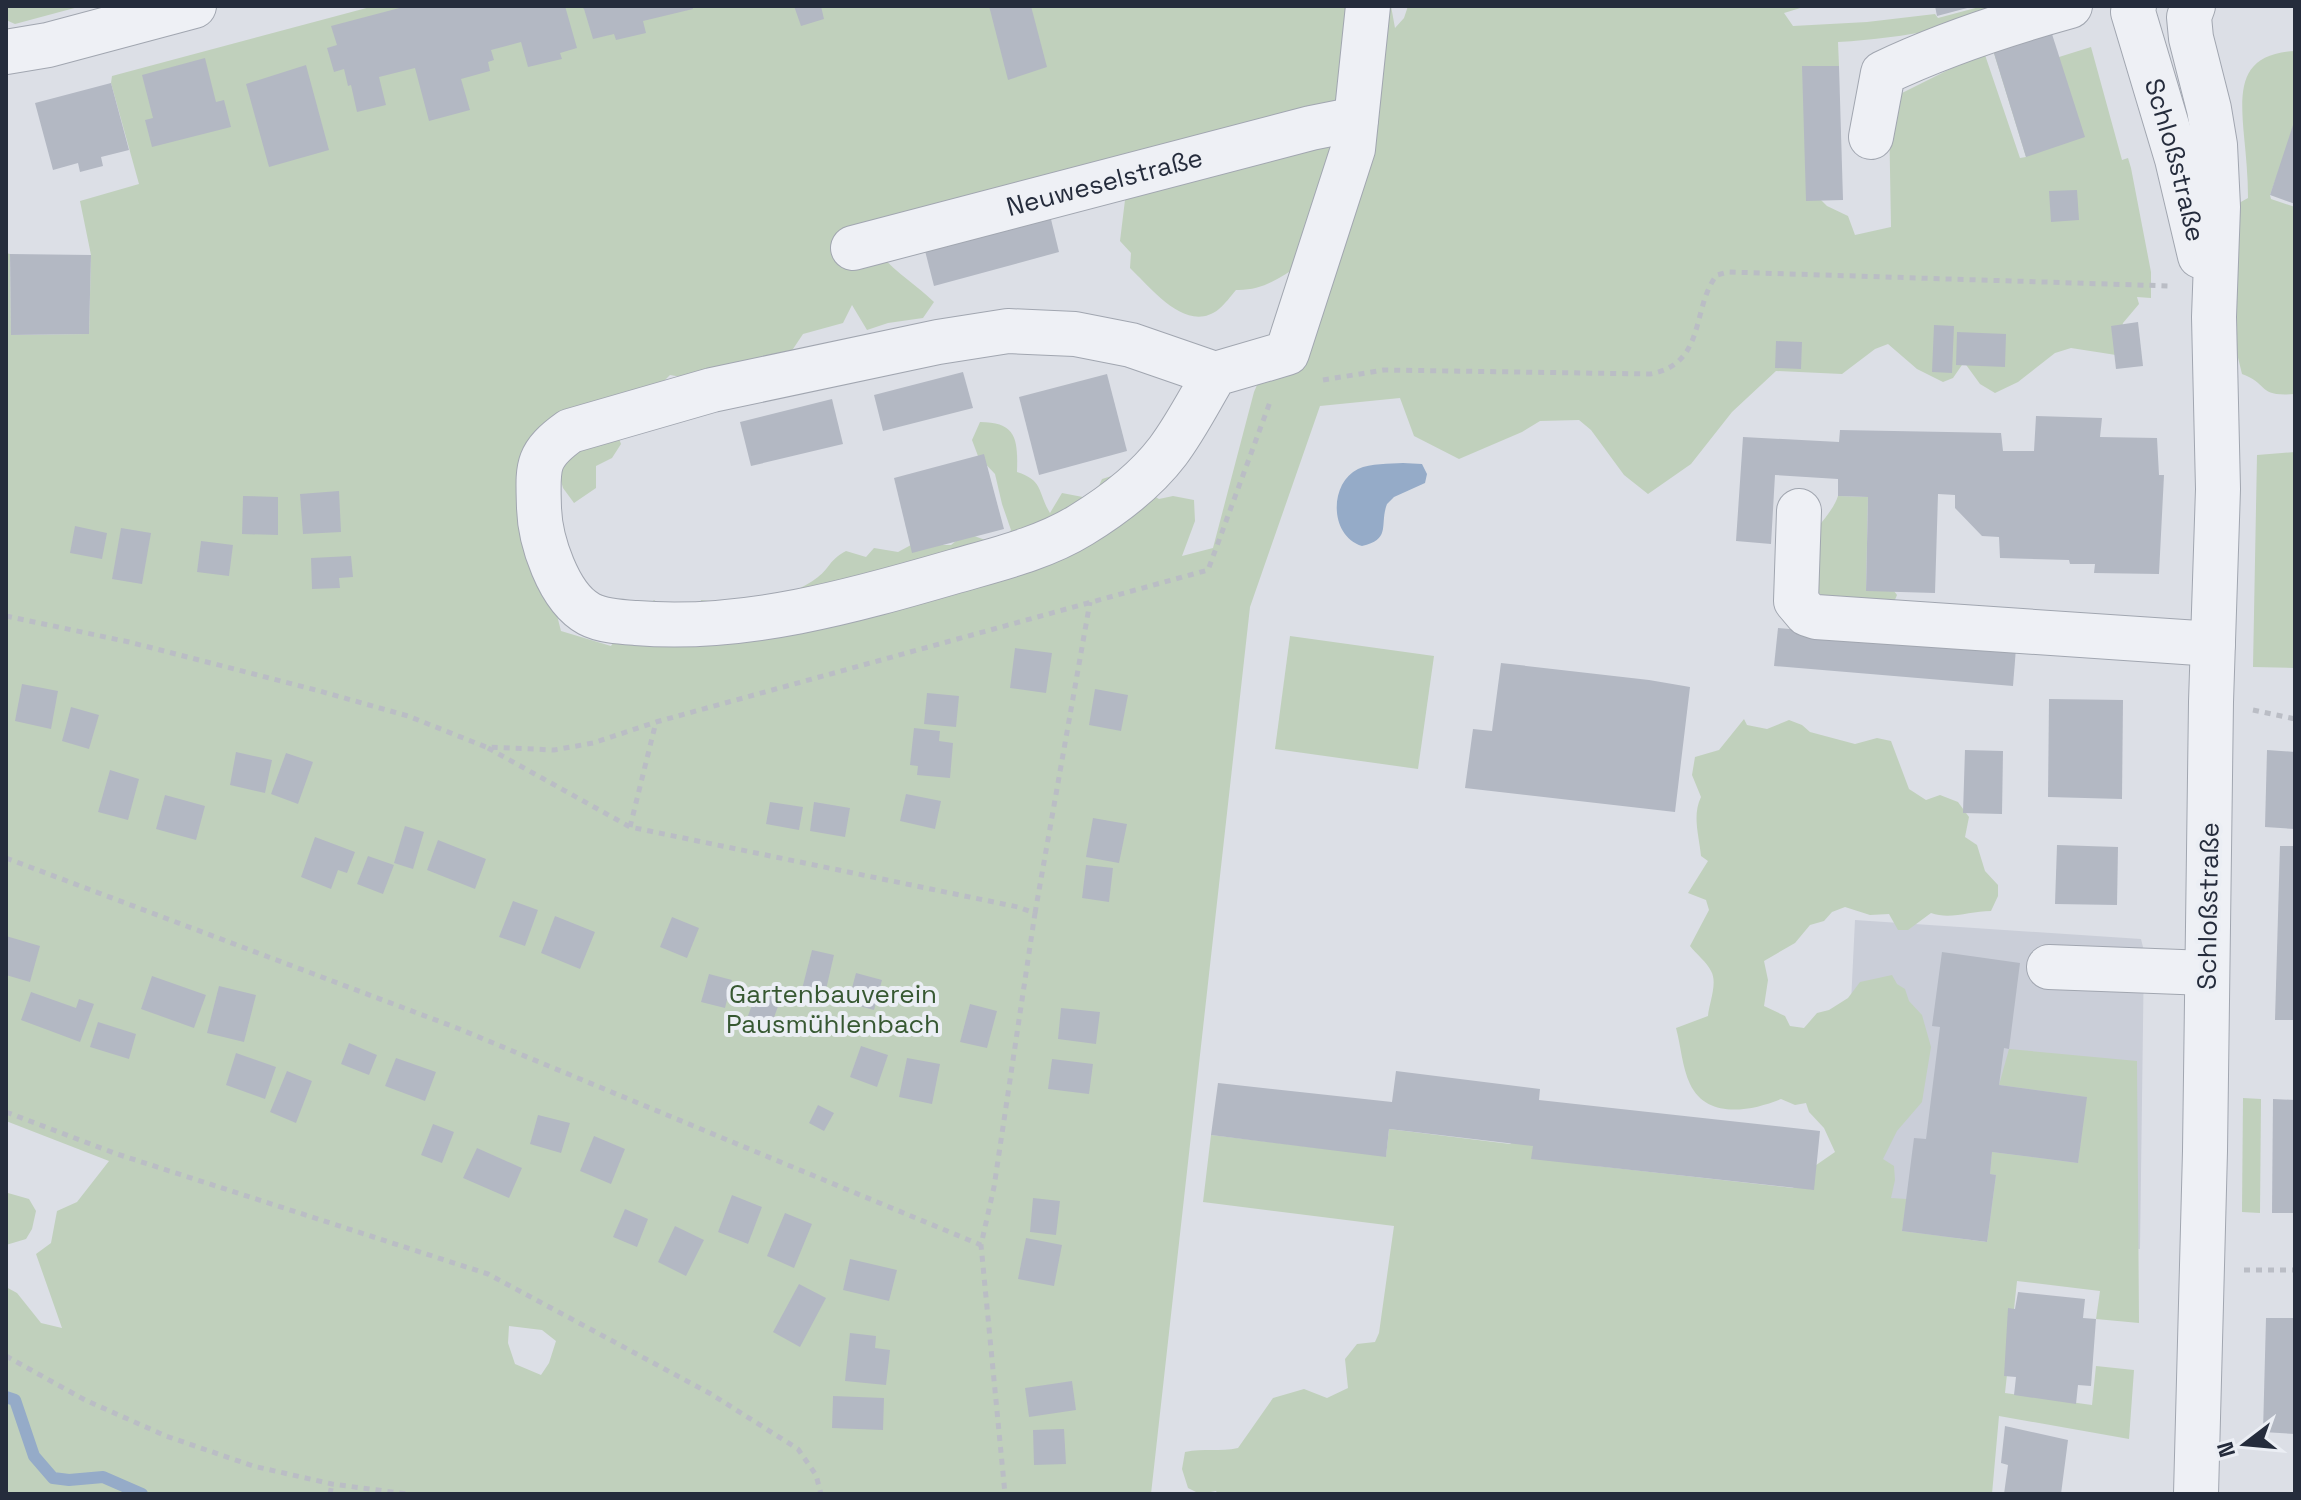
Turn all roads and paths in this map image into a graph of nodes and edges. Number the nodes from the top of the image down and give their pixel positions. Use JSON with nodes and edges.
{"nodes":[{"id":1,"x":194,"y":6,"type":"edge"},
{"id":2,"x":1368,"y":6,"type":"edge"},
{"id":3,"x":2070,"y":6,"type":"edge"},
{"id":4,"x":2134,"y":6,"type":"edge"},
{"id":5,"x":2183,"y":17,"type":"edge"},
{"id":6,"x":6,"y":52,"type":"edge"},
{"id":7,"x":1356,"y":119,"type":"junction"},
{"id":8,"x":1871,"y":137,"type":"dead end"},
{"id":9,"x":853,"y":248,"type":"dead end"},
{"id":10,"x":2210,"y":303,"type":"junction"},
{"id":11,"x":1215,"y":374,"type":"junction"},
{"id":12,"x":1322,"y":380,"type":"dead end"},
{"id":13,"x":1799,"y":511,"type":"dead end"},
{"id":14,"x":1090,"y":602,"type":"dead end"},
{"id":15,"x":2213,"y":644,"type":"junction"},
{"id":16,"x":656,"y":722,"type":"dead end"},
{"id":17,"x":486,"y":747,"type":"dead end"},
{"id":18,"x":630,"y":827,"type":"junction"},
{"id":19,"x":6,"y":858,"type":"edge"},
{"id":20,"x":1035,"y":913,"type":"junction"},
{"id":21,"x":2049,"y":967,"type":"dead end"},
{"id":22,"x":2207,"y":973,"type":"junction"},
{"id":23,"x":6,"y":1112,"type":"edge"},
{"id":24,"x":981,"y":1245,"type":"junction"},
{"id":25,"x":6,"y":1356,"type":"edge"},
{"id":26,"x":332,"y":1484,"type":"junction"},
{"id":27,"x":330,"y":1494,"type":"edge"},
{"id":28,"x":407,"y":1494,"type":"edge"},
{"id":29,"x":821,"y":1494,"type":"edge"},
{"id":30,"x":1005,"y":1494,"type":"edge"},
{"id":31,"x":2196,"y":1494,"type":"edge"}],
"edges":[{"from":1,"to":6,"type":"street"},
{"from":2,"to":7,"type":"street"},
{"from":3,"to":8,"type":"street"},
{"from":4,"to":10,"type":"street","name":"Schloßstraße"},
{"from":5,"to":10,"type":"street","name":"Schloßstraße"},
{"from":7,"to":9,"type":"street","name":"Neuweselstraße"},
{"from":7,"to":11,"type":"street"},
{"from":10,"to":12,"type":"path"},
{"from":10,"to":15,"type":"street","name":"Schloßstraße"},
{"from":11,"to":11,"type":"street"},
{"from":13,"to":15,"type":"street"},
{"from":14,"to":20,"type":"path"},
{"from":15,"to":22,"type":"street","name":"Schloßstraße"},
{"from":16,"to":18,"type":"path"},
{"from":17,"to":18,"type":"path"},
{"from":18,"to":20,"type":"path"},
{"from":19,"to":24,"type":"path"},
{"from":20,"to":24,"type":"path"},
{"from":21,"to":22,"type":"street"},
{"from":22,"to":31,"type":"street","name":"Schloßstraße"},
{"from":23,"to":29,"type":"path"},
{"from":24,"to":30,"type":"path"},
{"from":25,"to":26,"type":"path"},
{"from":26,"to":27,"type":"path"},
{"from":26,"to":28,"type":"path"}]}
